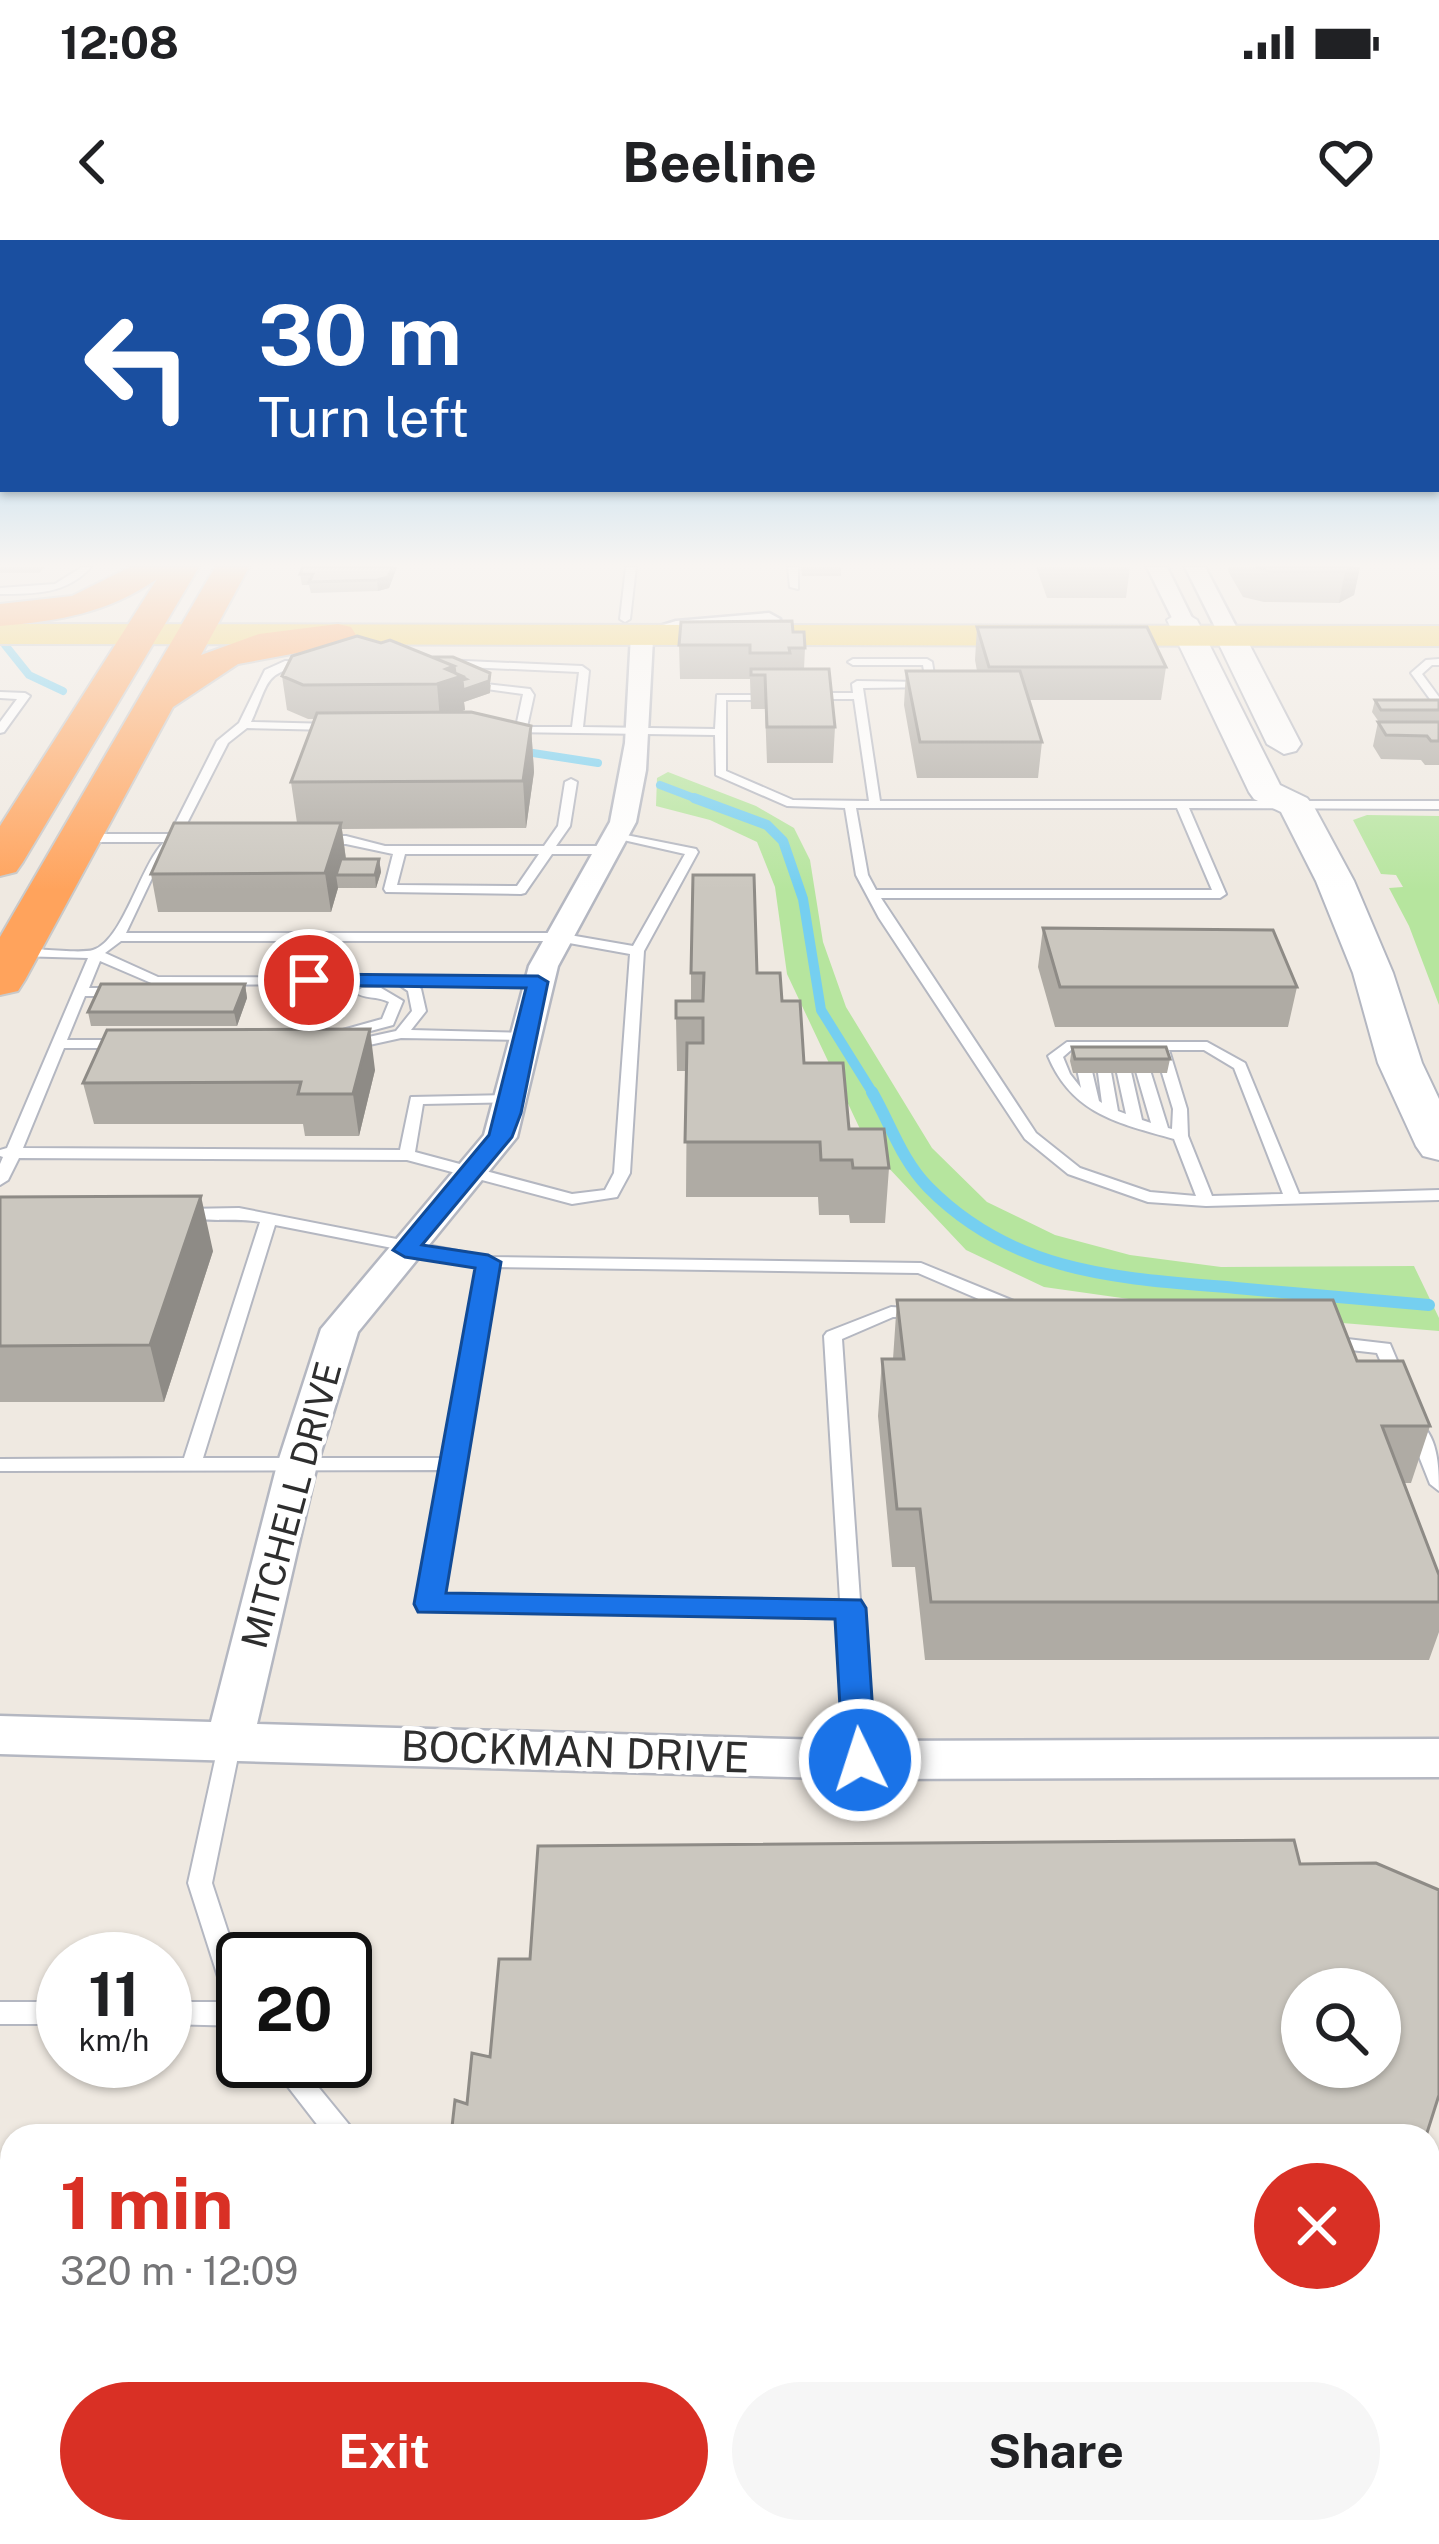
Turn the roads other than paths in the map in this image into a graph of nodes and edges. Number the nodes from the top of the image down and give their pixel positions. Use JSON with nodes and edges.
{"nodes":[{"id":1,"x":114,"y":675,"type":"edge"},
{"id":2,"x":172,"y":675,"type":"edge"},
{"id":3,"x":197,"y":675,"type":"edge"},
{"id":4,"x":268,"y":675,"type":"edge"},
{"id":5,"x":584,"y":675,"type":"edge"},
{"id":6,"x":634,"y":675,"type":"edge"},
{"id":7,"x":856,"y":675,"type":"edge"},
{"id":8,"x":930,"y":675,"type":"edge"},
{"id":9,"x":1207,"y":675,"type":"edge"},
{"id":10,"x":1249,"y":675,"type":"edge"},
{"id":11,"x":1417,"y":675,"type":"edge"},
{"id":12,"x":459,"y":684,"type":"edge"},
{"id":13,"x":858,"y":690,"type":"junction"},
{"id":14,"x":0,"y":695,"type":"edge"},
{"id":15,"x":158,"y":700,"type":"junction"},
{"id":16,"x":1439,"y":704,"type":"edge"},
{"id":17,"x":244,"y":725,"type":"junction"},
{"id":18,"x":336,"y":727,"type":"edge"},
{"id":19,"x":0,"y":730,"type":"edge"},
{"id":20,"x":498,"y":730,"type":"edge"},
{"id":21,"x":521,"y":730,"type":"junction"},
{"id":22,"x":578,"y":732,"type":"junction"},
{"id":23,"x":634,"y":732,"type":"junction"},
{"id":24,"x":721,"y":732,"type":"junction"},
{"id":25,"x":571,"y":782,"type":"dead end"},
{"id":26,"x":850,"y":804,"type":"junction"},
{"id":27,"x":875,"y":804,"type":"junction"},
{"id":28,"x":1182,"y":805,"type":"junction"},
{"id":29,"x":1295,"y":805,"type":"junction"},
{"id":30,"x":1439,"y":805,"type":"edge"},
{"id":31,"x":16,"y":830,"type":"edge"},
{"id":32,"x":80,"y":838,"type":"junction"},
{"id":33,"x":174,"y":838,"type":"junction"},
{"id":34,"x":197,"y":839,"type":"edge"},
{"id":35,"x":305,"y":840,"type":"edge"},
{"id":36,"x":613,"y":843,"type":"junction"},
{"id":37,"x":376,"y":848,"type":"junction"},
{"id":38,"x":400,"y":850,"type":"junction"},
{"id":39,"x":549,"y":850,"type":"junction"},
{"id":40,"x":371,"y":869,"type":"edge"},
{"id":41,"x":871,"y":894,"type":"junction"},
{"id":42,"x":118,"y":937,"type":"junction"},
{"id":43,"x":558,"y":937,"type":"junction"},
{"id":44,"x":4,"y":947,"type":"edge"},
{"id":45,"x":637,"y":951,"type":"junction"},
{"id":46,"x":96,"y":954,"type":"junction"},
{"id":47,"x":401,"y":980,"type":"junction"},
{"id":48,"x":538,"y":982,"type":"junction"},
{"id":49,"x":79,"y":992,"type":"junction"},
{"id":50,"x":126,"y":992,"type":"edge"},
{"id":51,"x":149,"y":992,"type":"edge"},
{"id":52,"x":401,"y":1034,"type":"junction"},
{"id":53,"x":525,"y":1037,"type":"junction"},
{"id":54,"x":58,"y":1044,"type":"junction"},
{"id":55,"x":146,"y":1044,"type":"edge"},
{"id":56,"x":1078,"y":1046,"type":"junction"},
{"id":57,"x":1109,"y":1046,"type":"junction"},
{"id":58,"x":1136,"y":1046,"type":"junction"},
{"id":59,"x":1161,"y":1046,"type":"junction"},
{"id":60,"x":512,"y":1099,"type":"junction"},
{"id":61,"x":1092,"y":1104,"type":"junction"},
{"id":62,"x":1111,"y":1113,"type":"junction"},
{"id":63,"x":1135,"y":1122,"type":"junction"},
{"id":64,"x":1161,"y":1130,"type":"junction"},
{"id":65,"x":1180,"y":1136,"type":"junction"},
{"id":66,"x":1439,"y":1146,"type":"edge"},
{"id":67,"x":6,"y":1153,"type":"edge"},
{"id":68,"x":407,"y":1155,"type":"junction"},
{"id":69,"x":471,"y":1174,"type":"junction"},
{"id":70,"x":0,"y":1180,"type":"edge"},
{"id":71,"x":1439,"y":1195,"type":"edge"},
{"id":72,"x":1293,"y":1199,"type":"junction"},
{"id":73,"x":1206,"y":1201,"type":"junction"},
{"id":74,"x":167,"y":1214,"type":"edge"},
{"id":75,"x":269,"y":1219,"type":"junction"},
{"id":76,"x":405,"y":1250,"type":"junction"},
{"id":77,"x":488,"y":1262,"type":"junction"},
{"id":78,"x":932,"y":1314,"type":"edge"},
{"id":79,"x":974,"y":1315,"type":"edge"},
{"id":80,"x":1313,"y":1341,"type":"edge"},
{"id":81,"x":453,"y":1464,"type":"junction"},
{"id":82,"x":191,"y":1465,"type":"junction"},
{"id":83,"x":297,"y":1465,"type":"junction"},
{"id":84,"x":0,"y":1466,"type":"edge"},
{"id":85,"x":1439,"y":1484,"type":"edge"},
{"id":86,"x":850,"y":1608,"type":"junction"},
{"id":87,"x":0,"y":1735,"type":"edge"},
{"id":88,"x":230,"y":1740,"type":"junction"},
{"id":89,"x":1439,"y":1758,"type":"edge"},
{"id":90,"x":860,"y":1760,"type":"junction"},
{"id":91,"x":216,"y":1932,"type":"edge"},
{"id":92,"x":0,"y":2013,"type":"edge"},
{"id":93,"x":36,"y":2013,"type":"edge"},
{"id":94,"x":303,"y":2088,"type":"edge"},
{"id":95,"x":332,"y":2124,"type":"edge"}],
"edges":[{"from":1,"to":31,"type":"highway"},
{"from":2,"to":15,"type":"highway"},
{"from":3,"to":15,"type":"highway"},
{"from":4,"to":17,"type":"lane"},
{"from":5,"to":22,"type":"lane"},
{"from":6,"to":23,"type":"street","name":"MITCHELL DRIVE"},
{"from":7,"to":13,"type":"lane"},
{"from":8,"to":13,"type":"lane"},
{"from":9,"to":29,"type":"street"},
{"from":10,"to":29,"type":"street"},
{"from":11,"to":16,"type":"lane"},
{"from":12,"to":21,"type":"lane"},
{"from":13,"to":24,"type":"lane"},
{"from":13,"to":27,"type":"lane"},
{"from":14,"to":19,"type":"lane"},
{"from":15,"to":32,"type":"highway"},
{"from":17,"to":18,"type":"lane"},
{"from":17,"to":33,"type":"lane"},
{"from":20,"to":21,"type":"lane"},
{"from":21,"to":22,"type":"lane"},
{"from":22,"to":23,"type":"lane"},
{"from":23,"to":24,"type":"lane"},
{"from":23,"to":36,"type":"street","name":"MITCHELL DRIVE"},
{"from":24,"to":26,"type":"lane"},
{"from":25,"to":39,"type":"lane"},
{"from":26,"to":27,"type":"lane"},
{"from":26,"to":41,"type":"lane"},
{"from":27,"to":28,"type":"lane"},
{"from":28,"to":29,"type":"lane"},
{"from":28,"to":41,"type":"lane"},
{"from":29,"to":30,"type":"lane"},
{"from":29,"to":66,"type":"street"},
{"from":31,"to":44,"type":"highway"},
{"from":32,"to":33,"type":"lane"},
{"from":32,"to":44,"type":"highway"},
{"from":33,"to":34,"type":"lane"},
{"from":33,"to":42,"type":"lane"},
{"from":35,"to":37,"type":"lane"},
{"from":36,"to":39,"type":"lane"},
{"from":36,"to":43,"type":"street","name":"MITCHELL DRIVE"},
{"from":36,"to":45,"type":"lane"},
{"from":37,"to":38,"type":"lane"},
{"from":37,"to":40,"type":"lane"},
{"from":38,"to":39,"type":"lane"},
{"from":38,"to":39,"type":"lane"},
{"from":41,"to":73,"type":"lane"},
{"from":42,"to":43,"type":"lane"},
{"from":42,"to":46,"type":"lane"},
{"from":43,"to":45,"type":"lane"},
{"from":43,"to":48,"type":"street","name":"MITCHELL DRIVE"},
{"from":44,"to":46,"type":"lane"},
{"from":45,"to":69,"type":"lane"},
{"from":46,"to":47,"type":"lane"},
{"from":46,"to":49,"type":"lane"},
{"from":47,"to":48,"type":"lane"},
{"from":47,"to":52,"type":"lane"},
{"from":48,"to":53,"type":"street","name":"MITCHELL DRIVE"},
{"from":49,"to":50,"type":"lane"},
{"from":49,"to":54,"type":"lane"},
{"from":51,"to":52,"type":"lane"},
{"from":52,"to":53,"type":"lane"},
{"from":53,"to":60,"type":"street","name":"MITCHELL DRIVE"},
{"from":54,"to":55,"type":"lane"},
{"from":54,"to":67,"type":"lane"},
{"from":56,"to":57,"type":"lane"},
{"from":56,"to":61,"type":"lane"},
{"from":56,"to":61,"type":"lane"},
{"from":57,"to":58,"type":"lane"},
{"from":57,"to":62,"type":"lane"},
{"from":57,"to":63,"type":"lane"},
{"from":58,"to":59,"type":"lane"},
{"from":58,"to":64,"type":"lane"},
{"from":59,"to":65,"type":"lane"},
{"from":59,"to":72,"type":"lane"},
{"from":60,"to":68,"type":"lane"},
{"from":60,"to":69,"type":"street","name":"MITCHELL DRIVE"},
{"from":61,"to":62,"type":"lane"},
{"from":62,"to":63,"type":"lane"},
{"from":63,"to":64,"type":"lane"},
{"from":64,"to":65,"type":"lane"},
{"from":65,"to":73,"type":"lane"},
{"from":67,"to":68,"type":"lane"},
{"from":67,"to":70,"type":"lane"},
{"from":68,"to":69,"type":"lane"},
{"from":69,"to":76,"type":"street","name":"MITCHELL DRIVE"},
{"from":71,"to":72,"type":"lane"},
{"from":72,"to":73,"type":"lane"},
{"from":74,"to":75,"type":"lane"},
{"from":75,"to":76,"type":"lane"},
{"from":75,"to":82,"type":"lane"},
{"from":76,"to":77,"type":"lane"},
{"from":76,"to":83,"type":"street","name":"MITCHELL DRIVE"},
{"from":77,"to":79,"type":"lane"},
{"from":77,"to":81,"type":"lane"},
{"from":78,"to":86,"type":"lane"},
{"from":80,"to":85,"type":"lane"},
{"from":81,"to":83,"type":"lane"},
{"from":81,"to":86,"type":"lane"},
{"from":82,"to":83,"type":"lane"},
{"from":82,"to":84,"type":"lane"},
{"from":83,"to":88,"type":"street","name":"MITCHELL DRIVE"},
{"from":86,"to":90,"type":"lane"},
{"from":87,"to":88,"type":"street","name":"BOCKMAN DRIVE"},
{"from":88,"to":90,"type":"street","name":"BOCKMAN DRIVE"},
{"from":88,"to":91,"type":"lane"},
{"from":89,"to":90,"type":"street","name":"BOCKMAN DRIVE"},
{"from":92,"to":93,"type":"lane"},
{"from":94,"to":95,"type":"lane"}]}
